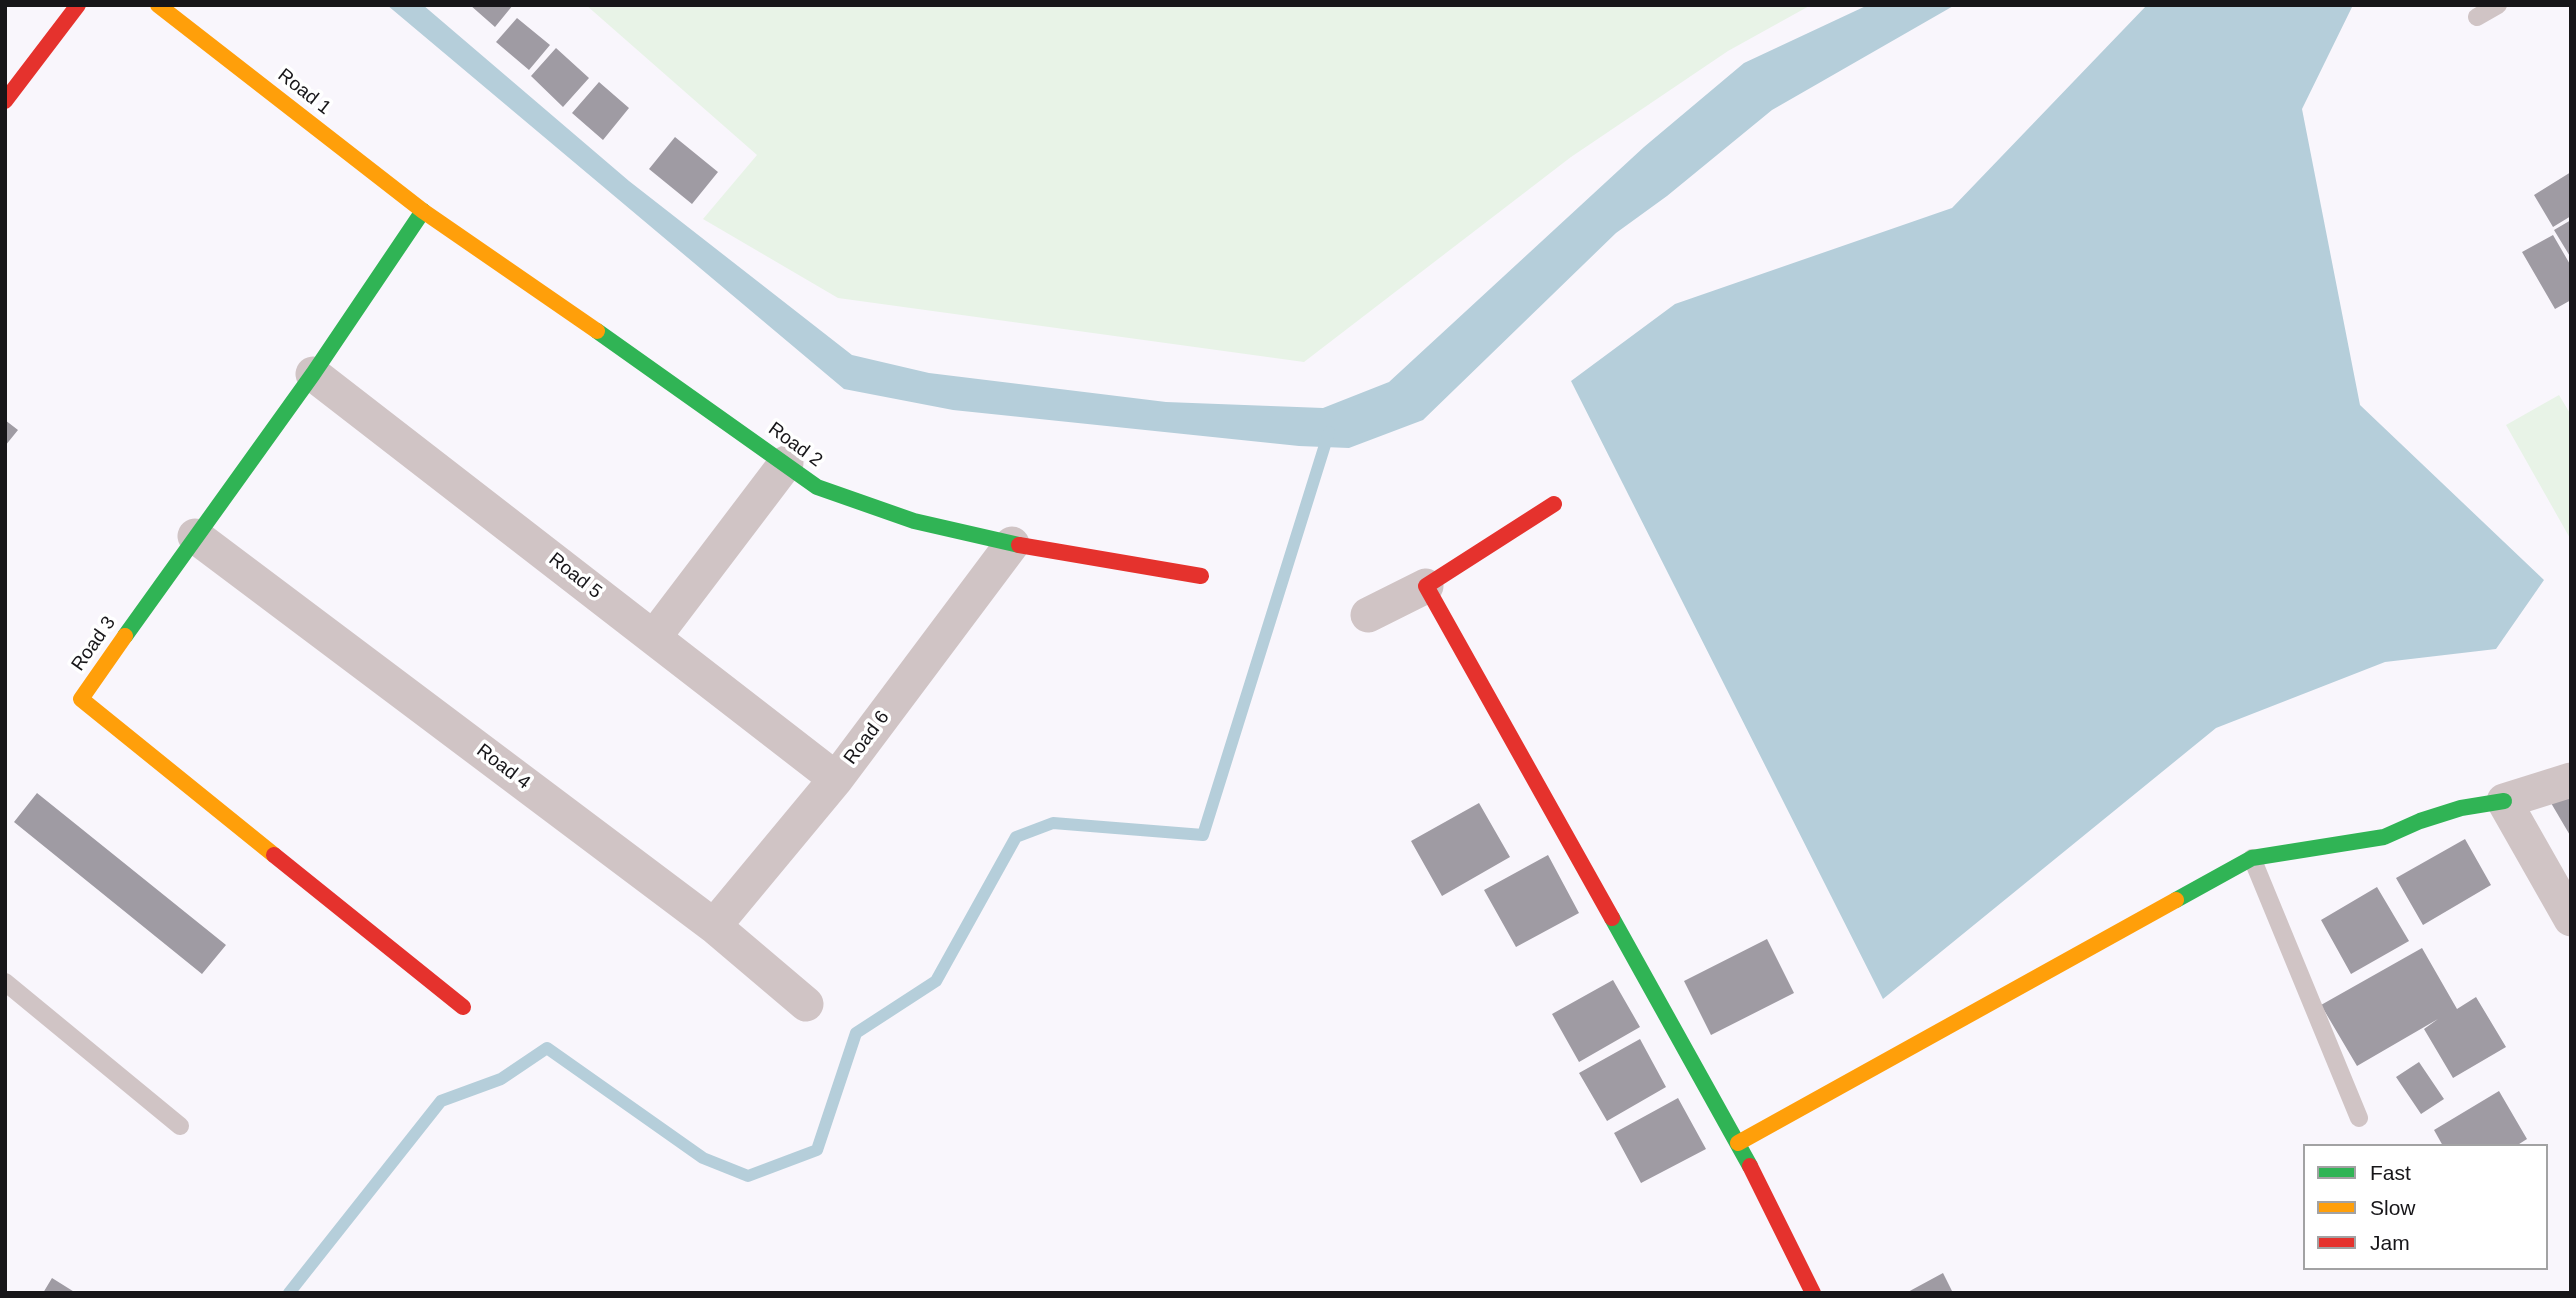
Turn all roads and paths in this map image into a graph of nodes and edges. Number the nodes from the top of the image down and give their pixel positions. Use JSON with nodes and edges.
{"nodes":[{"id":1,"x":158,"y":5,"type":"edge"},
{"id":2,"x":2498,"y":5,"type":"edge"},
{"id":3,"x":70,"y":8,"type":"edge"},
{"id":4,"x":2477,"y":16,"type":"dead end"},
{"id":5,"x":5,"y":101,"type":"edge"},
{"id":6,"x":423,"y":211,"type":"junction"},
{"id":7,"x":313,"y":374,"type":"junction"},
{"id":8,"x":786,"y":463,"type":"junction"},
{"id":9,"x":1553,"y":504,"type":"dead end"},
{"id":10,"x":195,"y":536,"type":"junction"},
{"id":11,"x":1012,"y":544,"type":"junction"},
{"id":12,"x":1201,"y":576,"type":"dead end"},
{"id":13,"x":1426,"y":586,"type":"junction"},
{"id":14,"x":1368,"y":615,"type":"dead end"},
{"id":15,"x":654,"y":637,"type":"junction"},
{"id":16,"x":836,"y":779,"type":"junction"},
{"id":17,"x":2571,"y":780,"type":"edge"},
{"id":18,"x":2504,"y":801,"type":"junction"},
{"id":19,"x":2252,"y":858,"type":"junction"},
{"id":20,"x":2571,"y":919,"type":"edge"},
{"id":21,"x":714,"y":926,"type":"junction"},
{"id":22,"x":5,"y":982,"type":"edge"},
{"id":23,"x":806,"y":1004,"type":"dead end"},
{"id":24,"x":463,"y":1007,"type":"dead end"},
{"id":25,"x":2359,"y":1118,"type":"dead end"},
{"id":26,"x":180,"y":1126,"type":"dead end"},
{"id":27,"x":1738,"y":1143,"type":"junction"},
{"id":28,"x":1813,"y":1293,"type":"edge"}],
"edges":[{"from":1,"to":6,"type":"street","name":"Road 1"},
{"from":2,"to":4,"type":"lane"},
{"from":3,"to":5,"type":"street"},
{"from":6,"to":7,"type":"street","name":"Road 3"},
{"from":6,"to":8,"type":"street","name":"Road 2"},
{"from":7,"to":10,"type":"street","name":"Road 3"},
{"from":7,"to":15,"type":"street","name":"Road 5"},
{"from":8,"to":11,"type":"street","name":"Road 2"},
{"from":8,"to":15,"type":"street"},
{"from":9,"to":13,"type":"street"},
{"from":10,"to":21,"type":"street","name":"Road 4"},
{"from":10,"to":24,"type":"street","name":"Road 3"},
{"from":11,"to":12,"type":"street","name":"Road 2"},
{"from":11,"to":16,"type":"street","name":"Road 6"},
{"from":13,"to":14,"type":"street"},
{"from":13,"to":27,"type":"street"},
{"from":15,"to":16,"type":"street","name":"Road 5"},
{"from":16,"to":21,"type":"street","name":"Road 6"},
{"from":17,"to":18,"type":"street"},
{"from":18,"to":19,"type":"street"},
{"from":18,"to":20,"type":"street"},
{"from":19,"to":25,"type":"lane"},
{"from":19,"to":27,"type":"street"},
{"from":21,"to":23,"type":"street","name":"Road 4"},
{"from":22,"to":26,"type":"lane"},
{"from":27,"to":28,"type":"street"}]}
